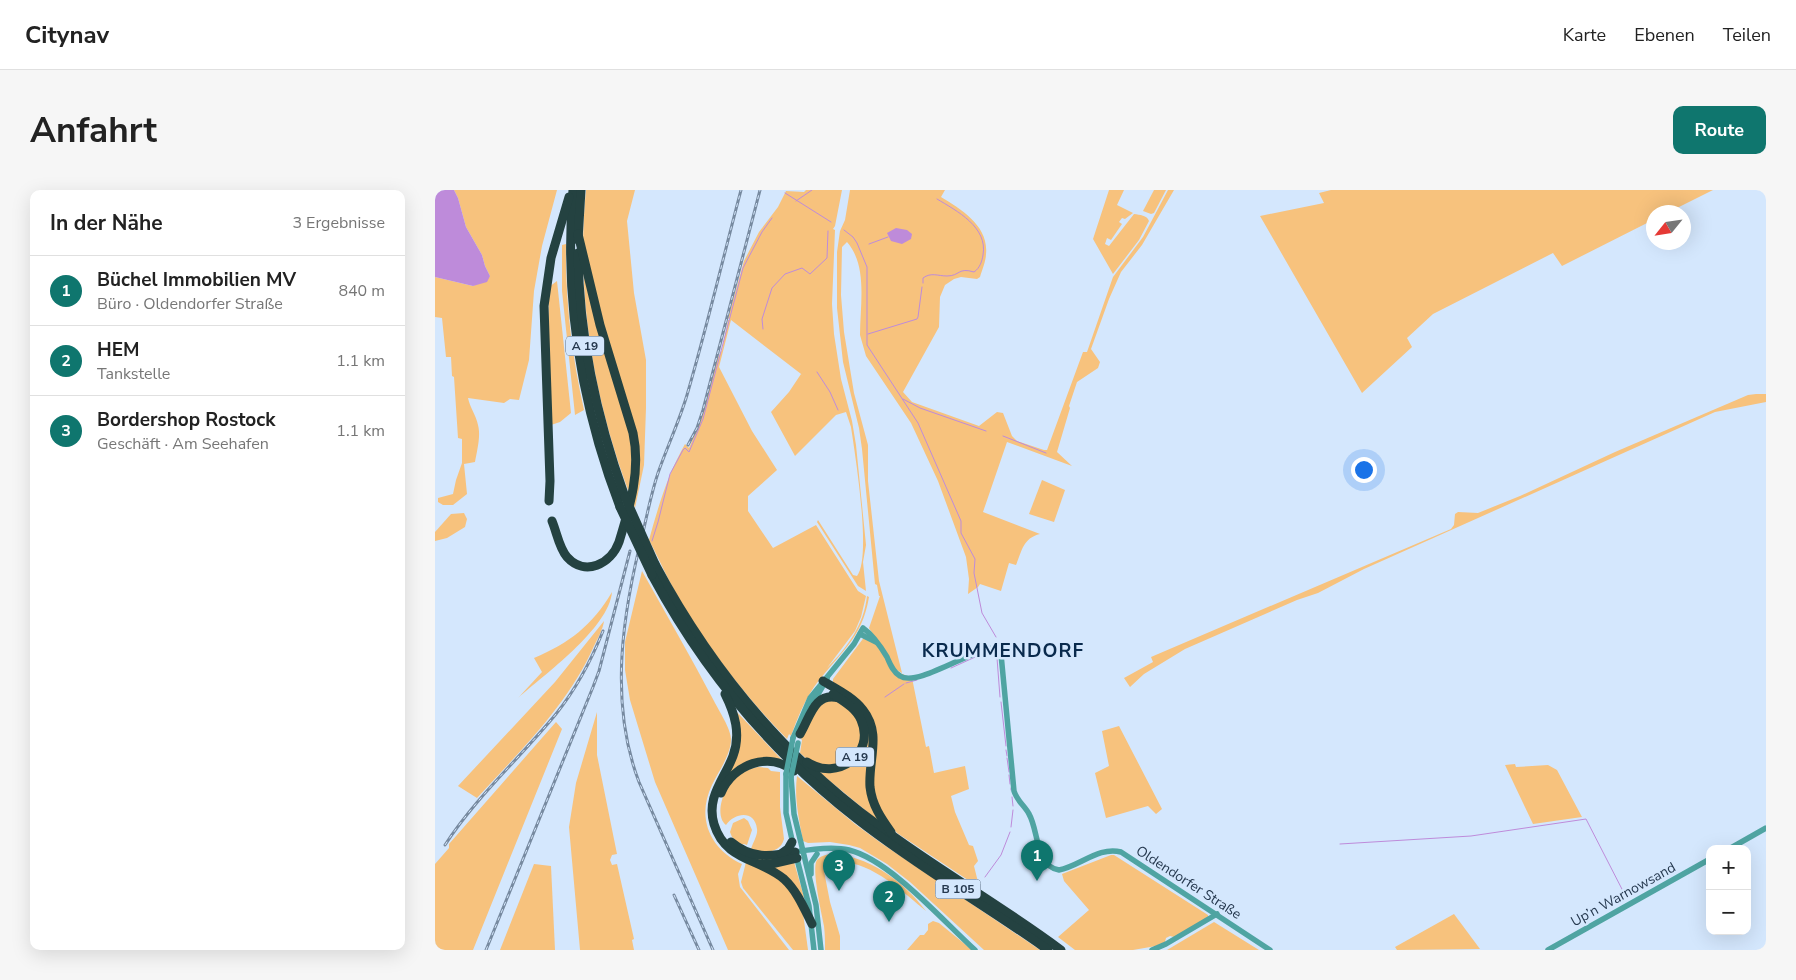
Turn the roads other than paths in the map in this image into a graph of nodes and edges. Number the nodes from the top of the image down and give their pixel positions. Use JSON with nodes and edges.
{"nodes":[{"id":1,"x":572,"y":190,"type":"edge"},
{"id":2,"x":581,"y":190,"type":"edge"},
{"id":3,"x":578,"y":234,"type":"junction"},
{"id":4,"x":549,"y":502,"type":"dead end"},
{"id":5,"x":552,"y":521,"type":"dead end"},
{"id":6,"x":716,"y":676,"type":"junction"},
{"id":7,"x":824,"y":682,"type":"junction"},
{"id":8,"x":839,"y":698,"type":"junction"},
{"id":9,"x":797,"y":739,"type":"junction"},
{"id":10,"x":793,"y":752,"type":"junction"},
{"id":11,"x":789,"y":776,"type":"junction"},
{"id":12,"x":823,"y":791,"type":"junction"},
{"id":13,"x":850,"y":804,"type":"joint"},
{"id":14,"x":1766,"y":828,"type":"edge"},
{"id":15,"x":898,"y":840,"type":"junction"},
{"id":16,"x":1736,"y":845,"type":"edge"},
{"id":17,"x":828,"y":848,"type":"junction"},
{"id":18,"x":798,"y":852,"type":"junction"},
{"id":19,"x":817,"y":854,"type":"junction"},
{"id":20,"x":750,"y":861,"type":"junction"},
{"id":21,"x":1706,"y":861,"type":"edge"},
{"id":22,"x":812,"y":886,"type":"junction"},
{"id":23,"x":1217,"y":914,"type":"junction"},
{"id":24,"x":812,"y":924,"type":"junction"},
{"id":25,"x":814,"y":950,"type":"edge"},
{"id":26,"x":821,"y":950,"type":"edge"},
{"id":27,"x":975,"y":950,"type":"edge"},
{"id":28,"x":1048,"y":950,"type":"edge"},
{"id":29,"x":1061,"y":950,"type":"edge"},
{"id":30,"x":1153,"y":950,"type":"edge"},
{"id":31,"x":1270,"y":950,"type":"edge"},
{"id":32,"x":1548,"y":950,"type":"edge"}],
"edges":[{"from":1,"to":4,"type":"highway"},
{"from":1,"to":6,"type":"highway","number":"A 19","bridge":true},
{"from":2,"to":3,"type":"highway","number":"A 19"},
{"from":3,"to":5,"type":"highway"},
{"from":3,"to":10,"type":"highway","number":"A 19","bridge":true},
{"from":6,"to":12,"type":"highway","number":"B 105"},
{"from":6,"to":20,"type":"highway"},
{"from":7,"to":8,"type":"highway","number":"A 19"},
{"from":7,"to":9,"type":"street"},
{"from":7,"to":15,"type":"highway"},
{"from":7,"to":23,"type":"street","name":"Oldendorfer Straße"},
{"from":8,"to":9,"type":"highway"},
{"from":8,"to":10,"type":"highway","number":"A 19"},
{"from":9,"to":11,"type":"street","bridge":true},
{"from":10,"to":13,"type":"highway","number":"A 19"},
{"from":11,"to":18,"type":"street"},
{"from":11,"to":18,"type":"street"},
{"from":12,"to":18,"type":"highway"},
{"from":12,"to":28,"type":"highway","number":"B 105"},
{"from":13,"to":15,"type":"highway","number":"B 105"},
{"from":14,"to":16,"type":"street"},
{"from":15,"to":29,"type":"highway","number":"B 105"},
{"from":17,"to":18,"type":"street"},
{"from":17,"to":19,"type":"street"},
{"from":17,"to":27,"type":"street"},
{"from":18,"to":19,"type":"street"},
{"from":18,"to":20,"type":"highway"},
{"from":18,"to":22,"type":"street"},
{"from":18,"to":24,"type":"street"},
{"from":19,"to":22,"type":"street"},
{"from":20,"to":24,"type":"highway"},
{"from":21,"to":32,"type":"street","name":"Up’n Warnowsand"},
{"from":22,"to":26,"type":"street"},
{"from":23,"to":30,"type":"street"},
{"from":23,"to":31,"type":"street","name":"Oldendorfer Straße"},
{"from":24,"to":25,"type":"street"}]}
